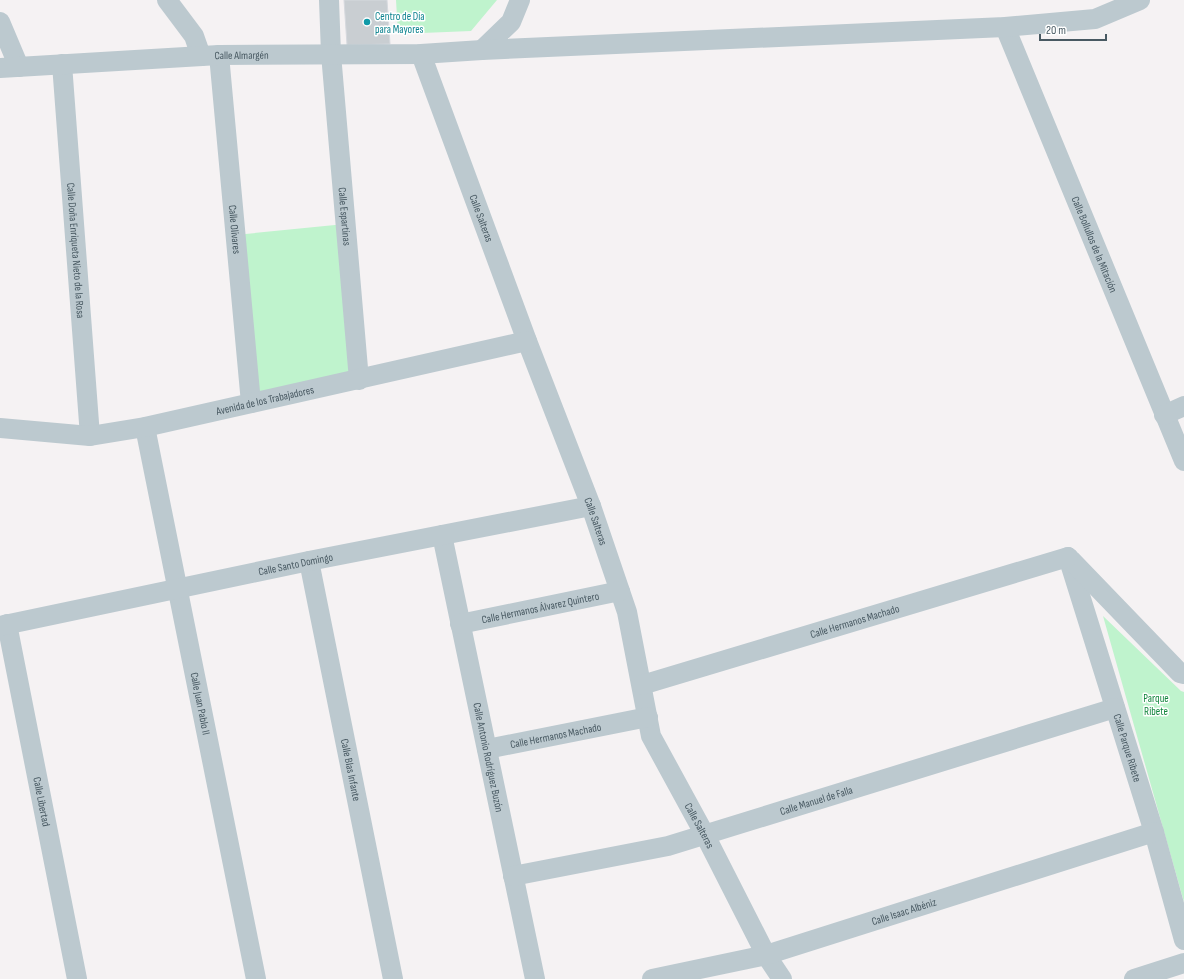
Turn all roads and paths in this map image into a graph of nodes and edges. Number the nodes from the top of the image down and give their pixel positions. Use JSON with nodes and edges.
{"nodes":[{"id":1,"x":168,"y":0,"type":"edge"},
{"id":2,"x":329,"y":0,"type":"edge"},
{"id":3,"x":520,"y":0,"type":"edge"},
{"id":4,"x":1140,"y":0,"type":"edge"},
{"id":5,"x":0,"y":22,"type":"edge"},
{"id":6,"x":1005,"y":27,"type":"junction"},
{"id":7,"x":482,"y":50,"type":"junction"},
{"id":8,"x":331,"y":54,"type":"junction"},
{"id":9,"x":421,"y":54,"type":"junction"},
{"id":10,"x":210,"y":56,"type":"junction"},
{"id":11,"x":62,"y":64,"type":"junction"},
{"id":12,"x":10,"y":67,"type":"edge"},
{"id":13,"x":527,"y":341,"type":"junction"},
{"id":14,"x":359,"y":380,"type":"junction"},
{"id":15,"x":251,"y":403,"type":"junction"},
{"id":16,"x":1184,"y":406,"type":"edge"},
{"id":17,"x":1164,"y":415,"type":"junction"},
{"id":18,"x":145,"y":427,"type":"junction"},
{"id":19,"x":0,"y":428,"type":"edge"},
{"id":20,"x":90,"y":436,"type":"junction"},
{"id":21,"x":1184,"y":461,"type":"edge"},
{"id":22,"x":591,"y":506,"type":"junction"},
{"id":23,"x":442,"y":535,"type":"junction"},
{"id":24,"x":1068,"y":557,"type":"junction"},
{"id":25,"x":309,"y":561,"type":"junction"},
{"id":26,"x":178,"y":588,"type":"junction"},
{"id":27,"x":620,"y":591,"type":"junction"},
{"id":28,"x":460,"y":624,"type":"junction"},
{"id":29,"x":4,"y":625,"type":"edge"},
{"id":30,"x":1184,"y":674,"type":"edge"},
{"id":31,"x":642,"y":685,"type":"junction"},
{"id":32,"x":1115,"y":708,"type":"junction"},
{"id":33,"x":648,"y":717,"type":"junction"},
{"id":34,"x":487,"y":749,"type":"junction"},
{"id":35,"x":1154,"y":832,"type":"junction"},
{"id":36,"x":705,"y":835,"type":"junction"},
{"id":37,"x":514,"y":876,"type":"junction"},
{"id":38,"x":1184,"y":940,"type":"edge"},
{"id":39,"x":766,"y":955,"type":"junction"},
{"id":40,"x":1184,"y":964,"type":"edge"},
{"id":41,"x":77,"y":979,"type":"edge"},
{"id":42,"x":256,"y":979,"type":"edge"},
{"id":43,"x":393,"y":979,"type":"edge"},
{"id":44,"x":535,"y":979,"type":"edge"},
{"id":45,"x":652,"y":979,"type":"edge"},
{"id":46,"x":782,"y":979,"type":"edge"},
{"id":47,"x":1134,"y":979,"type":"edge"}],
"edges":[{"from":1,"to":10,"type":"street","name":"Calle Olivares"},
{"from":2,"to":8,"type":"street","name":"Calle Espartinas"},
{"from":3,"to":7,"type":"street"},
{"from":4,"to":6,"type":"street","name":"Calle Almargén"},
{"from":5,"to":12,"type":"street"},
{"from":6,"to":7,"type":"street","name":"Calle Almargén"},
{"from":6,"to":17,"type":"street","name":"Calle Bollullos de la Mitación"},
{"from":7,"to":9,"type":"street","name":"Calle Almargén"},
{"from":8,"to":9,"type":"street","name":"Calle Almargén"},
{"from":8,"to":10,"type":"street","name":"Calle Almargén"},
{"from":8,"to":14,"type":"street","name":"Calle Espartinas"},
{"from":9,"to":13,"type":"street","name":"Calle Salteras"},
{"from":10,"to":11,"type":"street","name":"Calle Almargén"},
{"from":10,"to":15,"type":"street","name":"Calle Olivares"},
{"from":11,"to":12,"type":"street","name":"Calle Almargén"},
{"from":11,"to":20,"type":"street","name":"Calle Doña Enriqueta Nieto de la Rosa"},
{"from":13,"to":14,"type":"street","name":"Avenida de los Trabajadores"},
{"from":13,"to":22,"type":"street","name":"Calle Salteras"},
{"from":14,"to":15,"type":"street","name":"Avenida de los Trabajadores"},
{"from":15,"to":18,"type":"street","name":"Avenida de los Trabajadores"},
{"from":16,"to":17,"type":"street"},
{"from":17,"to":21,"type":"street","name":"Calle Bollullos de la Mitación"},
{"from":18,"to":20,"type":"street","name":"Avenida de los Trabajadores"},
{"from":18,"to":26,"type":"street","name":"Calle Juan Pablo II"},
{"from":19,"to":20,"type":"street","name":"Avenida de los Trabajadores"},
{"from":22,"to":23,"type":"street","name":"Calle Santo Domingo"},
{"from":22,"to":27,"type":"street","name":"Calle Salteras"},
{"from":23,"to":25,"type":"street","name":"Calle Santo Domingo"},
{"from":23,"to":28,"type":"street","name":"Calle Antonio Rodríguez Buzón"},
{"from":24,"to":30,"type":"street"},
{"from":24,"to":31,"type":"street","name":"Calle Hermanos Machado"},
{"from":24,"to":32,"type":"street","name":"Calle Parque Ribete"},
{"from":25,"to":26,"type":"street","name":"Calle Santo Domingo"},
{"from":25,"to":43,"type":"street","name":"Calle Blas Infante"},
{"from":26,"to":29,"type":"street","name":"Calle Santo Domingo"},
{"from":26,"to":42,"type":"street","name":"Calle Juan Pablo II"},
{"from":27,"to":28,"type":"street","name":"Calle Hermanos Álvarez Quintero"},
{"from":27,"to":31,"type":"street","name":"Calle Salteras"},
{"from":28,"to":34,"type":"street","name":"Calle Antonio Rodríguez Buzón"},
{"from":29,"to":41,"type":"street","name":"Calle Libertad"},
{"from":31,"to":33,"type":"street","name":"Calle Salteras"},
{"from":32,"to":35,"type":"street","name":"Calle Parque Ribete"},
{"from":32,"to":36,"type":"street","name":"Calle Manuel de Falla"},
{"from":33,"to":34,"type":"street","name":"Calle Hermanos Machado"},
{"from":33,"to":36,"type":"street","name":"Calle Salteras"},
{"from":34,"to":37,"type":"street","name":"Calle Antonio Rodríguez Buzón"},
{"from":35,"to":38,"type":"street","name":"Calle Parque Ribete"},
{"from":35,"to":39,"type":"street","name":"Calle Isaac Albéniz"},
{"from":36,"to":37,"type":"street","name":"Calle Manuel de Falla"},
{"from":36,"to":39,"type":"street","name":"Calle Salteras"},
{"from":37,"to":44,"type":"street","name":"Calle Antonio Rodríguez Buzón"},
{"from":39,"to":45,"type":"street","name":"Calle Isaac Albéniz"},
{"from":39,"to":46,"type":"street","name":"Calle Salteras"},
{"from":40,"to":47,"type":"street"}]}
